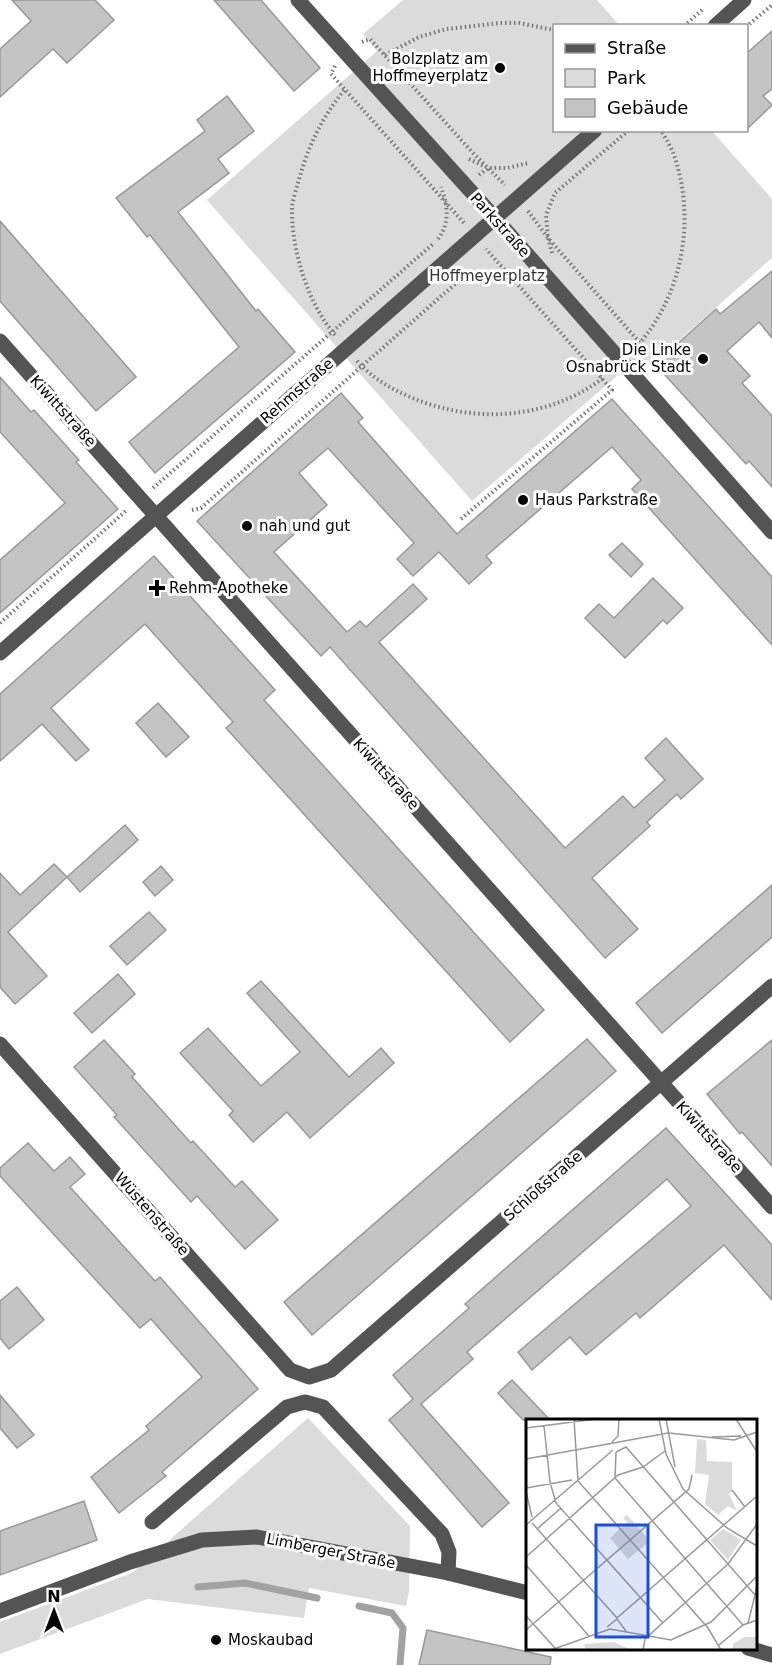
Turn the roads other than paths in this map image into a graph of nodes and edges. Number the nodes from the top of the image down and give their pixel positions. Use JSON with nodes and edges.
{"nodes":[{"id":1,"x":298,"y":0,"type":"edge"},
{"id":2,"x":744,"y":0,"type":"edge"},
{"id":3,"x":717,"y":24,"type":"edge"},
{"id":4,"x":593,"y":132,"type":"edge"},
{"id":5,"x":495,"y":218,"type":"junction"},
{"id":6,"x":0,"y":341,"type":"edge"},
{"id":7,"x":156,"y":516,"type":"junction"},
{"id":8,"x":772,"y":532,"type":"edge"},
{"id":9,"x":0,"y":653,"type":"edge"},
{"id":10,"x":772,"y":986,"type":"edge"},
{"id":11,"x":0,"y":1044,"type":"edge"},
{"id":12,"x":662,"y":1083,"type":"junction"},
{"id":13,"x":772,"y":1207,"type":"edge"},
{"id":14,"x":309,"y":1377,"type":"joint"},
{"id":15,"x":152,"y":1522,"type":"dead end"},
{"id":16,"x":448,"y":1573,"type":"junction"},
{"id":17,"x":526,"y":1592,"type":"edge"},
{"id":18,"x":0,"y":1611,"type":"edge"},
{"id":19,"x":771,"y":1653,"type":"edge"},
{"id":20,"x":757,"y":1665,"type":"edge"}],
"edges":[{"from":1,"to":5,"type":"street","name":"Parkstraße"},
{"from":2,"to":3,"type":"street"},
{"from":4,"to":5,"type":"street","name":"Rehmstraße"},
{"from":5,"to":7,"type":"street","name":"Rehmstraße"},
{"from":5,"to":8,"type":"street","name":"Parkstraße"},
{"from":6,"to":7,"type":"street","name":"Kiwittstraße"},
{"from":7,"to":9,"type":"street","name":"Rehmstraße"},
{"from":7,"to":12,"type":"street","name":"Kiwittstraße"},
{"from":10,"to":12,"type":"street","name":"Schloßstraße"},
{"from":11,"to":14,"type":"street","name":"Wüstenstraße"},
{"from":12,"to":13,"type":"street","name":"Kiwittstraße"},
{"from":12,"to":14,"type":"street","name":"Schloßstraße"},
{"from":15,"to":16,"type":"street"},
{"from":16,"to":17,"type":"street","name":"Limberger Straße"},
{"from":16,"to":18,"type":"street","name":"Limberger Straße"},
{"from":19,"to":20,"type":"street"}]}
